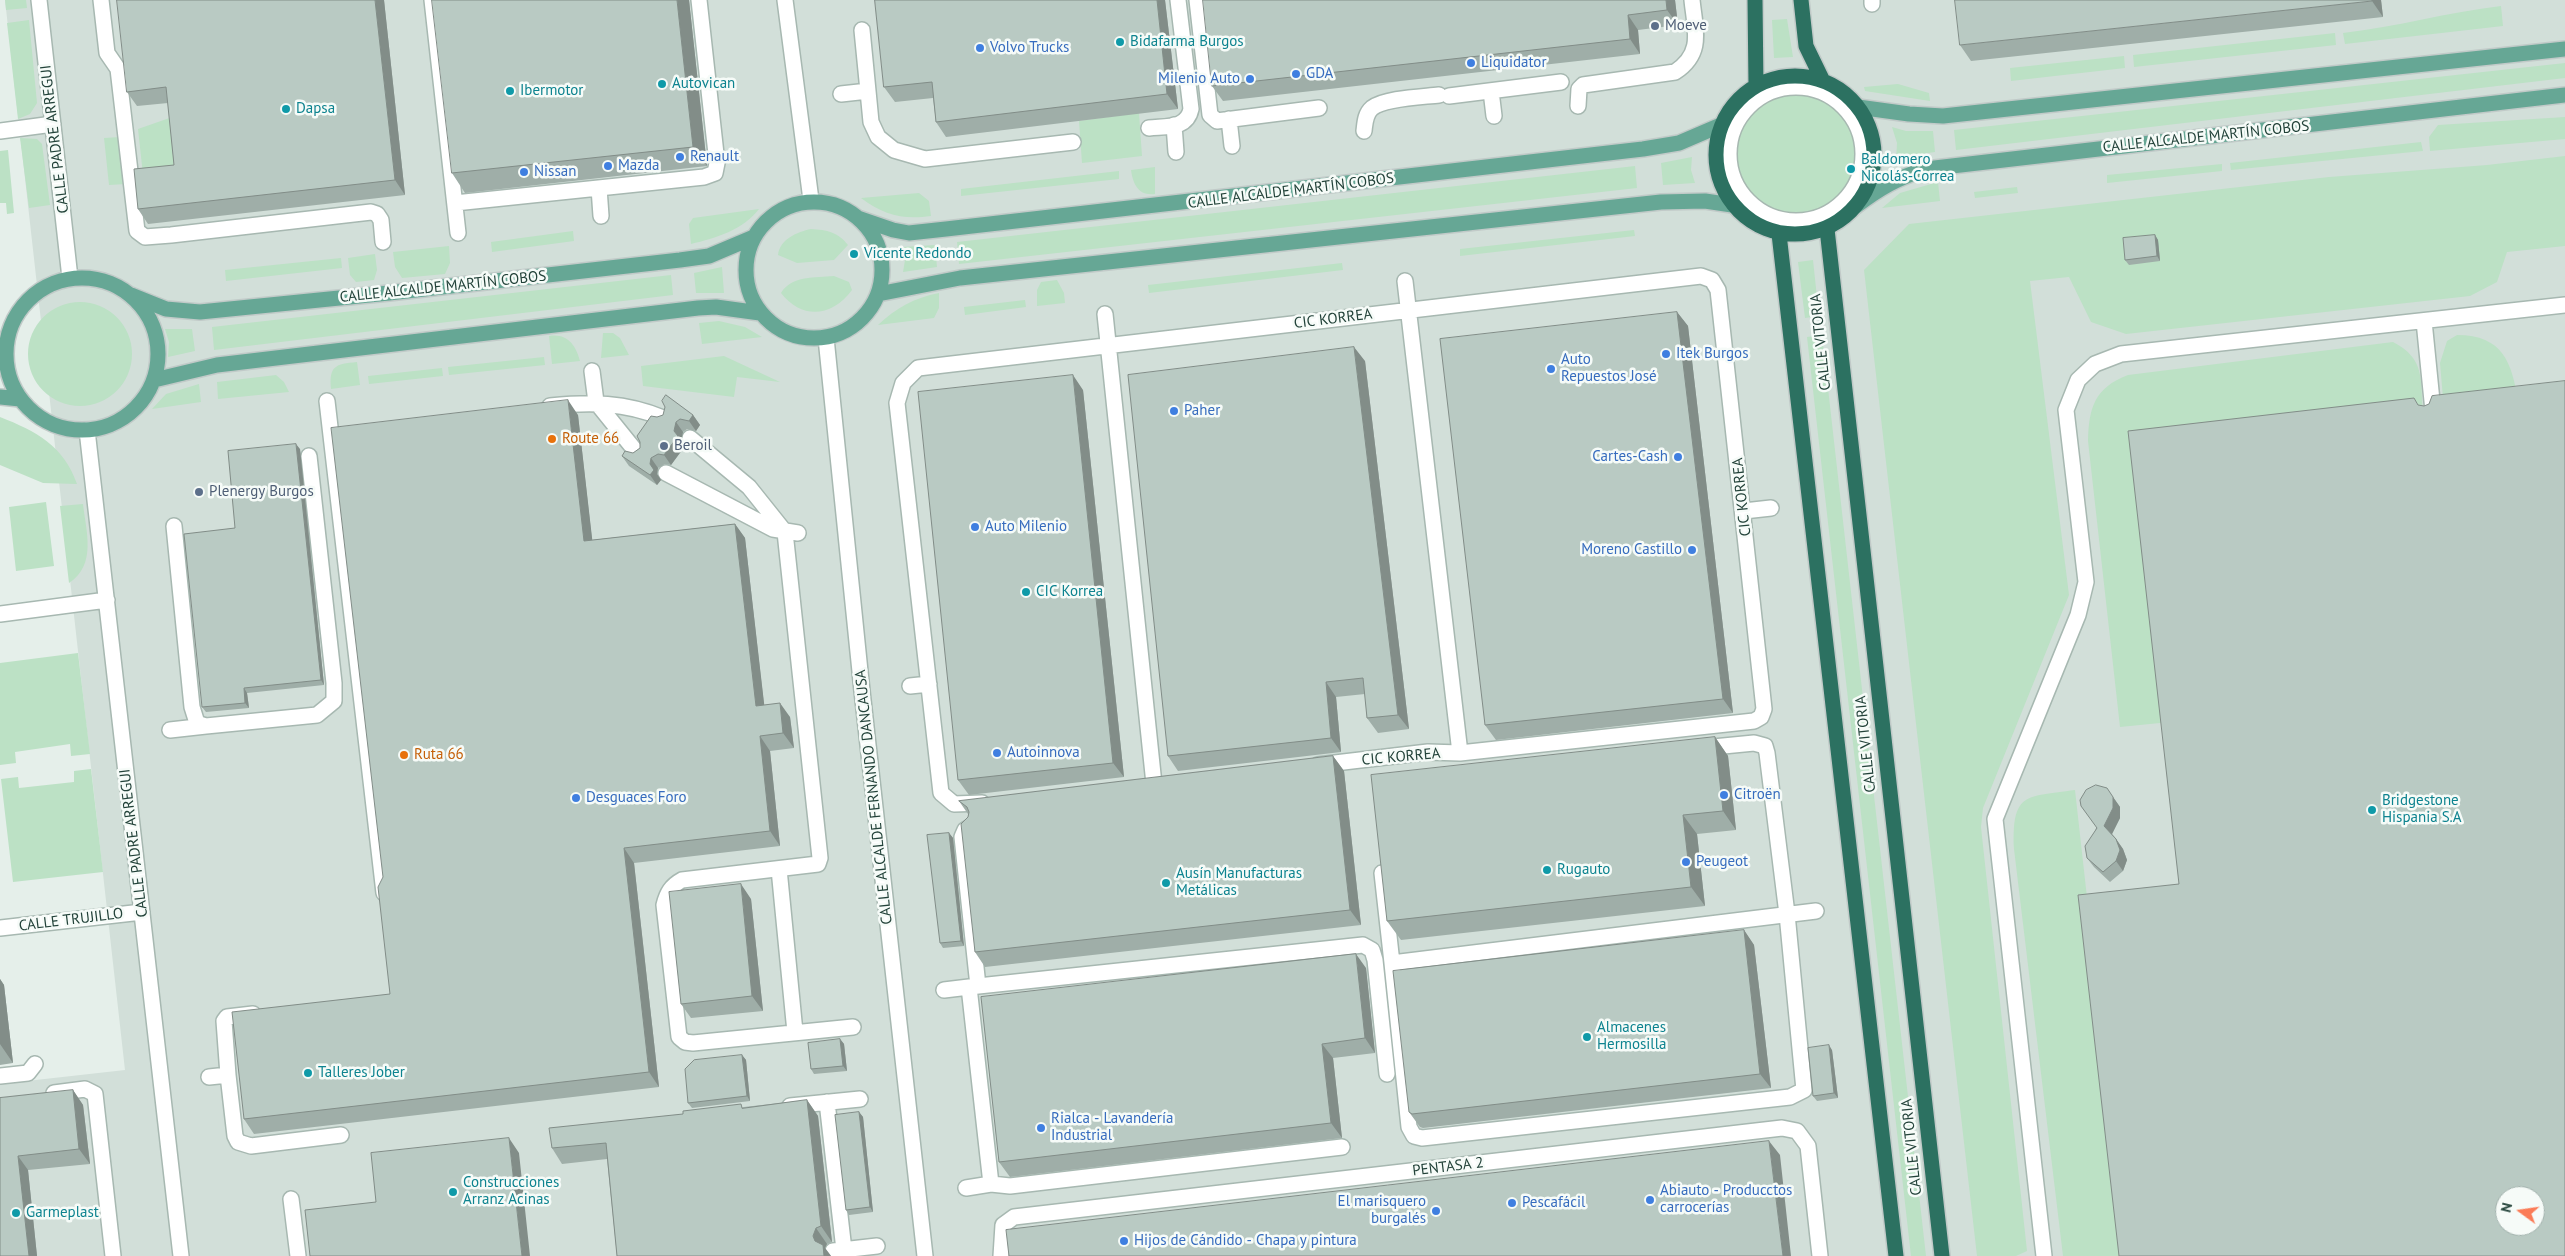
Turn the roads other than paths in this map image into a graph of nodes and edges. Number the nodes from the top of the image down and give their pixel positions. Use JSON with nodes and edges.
{"nodes":[{"id":1,"x":38,"y":0,"type":"edge"},
{"id":2,"x":101,"y":0,"type":"edge"},
{"id":3,"x":432,"y":0,"type":"edge"},
{"id":4,"x":699,"y":0,"type":"edge"},
{"id":5,"x":785,"y":0,"type":"edge"},
{"id":6,"x":1178,"y":0,"type":"edge"},
{"id":7,"x":1197,"y":0,"type":"edge"},
{"id":8,"x":1692,"y":0,"type":"edge"},
{"id":9,"x":1755,"y":0,"type":"edge"},
{"id":10,"x":1801,"y":0,"type":"edge"},
{"id":11,"x":862,"y":30,"type":"dead end"},
{"id":12,"x":2565,"y":49,"type":"edge"},
{"id":13,"x":1823,"y":81,"type":"junction"},
{"id":14,"x":1561,"y":82,"type":"dead end"},
{"id":15,"x":1756,"y":86,"type":"junction"},
{"id":16,"x":868,"y":91,"type":"junction"},
{"id":17,"x":1491,"y":91,"type":"junction"},
{"id":18,"x":841,"y":94,"type":"dead end"},
{"id":19,"x":2565,"y":95,"type":"edge"},
{"id":20,"x":1578,"y":106,"type":"dead end"},
{"id":21,"x":1858,"y":107,"type":"junction"},
{"id":22,"x":1319,"y":108,"type":"dead end"},
{"id":23,"x":1494,"y":116,"type":"dead end"},
{"id":24,"x":1229,"y":119,"type":"junction"},
{"id":25,"x":53,"y":124,"type":"junction"},
{"id":26,"x":1721,"y":125,"type":"junction"},
{"id":27,"x":1174,"y":126,"type":"junction"},
{"id":28,"x":1149,"y":128,"type":"dead end"},
{"id":29,"x":0,"y":131,"type":"edge"},
{"id":30,"x":1364,"y":131,"type":"dead end"},
{"id":31,"x":1073,"y":142,"type":"dead end"},
{"id":32,"x":1232,"y":146,"type":"dead end"},
{"id":33,"x":1176,"y":152,"type":"dead end"},
{"id":34,"x":599,"y":188,"type":"junction"},
{"id":35,"x":1737,"y":199,"type":"junction"},
{"id":36,"x":811,"y":200,"type":"junction"},
{"id":37,"x":455,"y":203,"type":"junction"},
{"id":38,"x":1856,"y":206,"type":"junction"},
{"id":39,"x":601,"y":216,"type":"dead end"},
{"id":40,"x":858,"y":218,"type":"junction"},
{"id":41,"x":1827,"y":229,"type":"junction"},
{"id":42,"x":458,"y":233,"type":"dead end"},
{"id":43,"x":1779,"y":234,"type":"junction"},
{"id":44,"x":754,"y":238,"type":"junction"},
{"id":45,"x":383,"y":242,"type":"dead end"},
{"id":46,"x":70,"y":278,"type":"junction"},
{"id":47,"x":1405,"y":281,"type":"dead end"},
{"id":48,"x":878,"y":294,"type":"junction"},
{"id":49,"x":131,"y":295,"type":"junction"},
{"id":50,"x":2565,"y":305,"type":"edge"},
{"id":51,"x":1408,"y":310,"type":"junction"},
{"id":52,"x":760,"y":313,"type":"junction"},
{"id":53,"x":1105,"y":314,"type":"dead end"},
{"id":54,"x":14,"y":318,"type":"junction"},
{"id":55,"x":2424,"y":321,"type":"junction"},
{"id":56,"x":0,"y":325,"type":"edge"},
{"id":57,"x":826,"y":338,"type":"junction"},
{"id":58,"x":1108,"y":345,"type":"junction"},
{"id":59,"x":592,"y":372,"type":"dead end"},
{"id":60,"x":154,"y":380,"type":"junction"},
{"id":61,"x":0,"y":397,"type":"edge"},
{"id":62,"x":20,"y":399,"type":"junction"},
{"id":63,"x":328,"y":401,"type":"dead end"},
{"id":64,"x":596,"y":402,"type":"junction"},
{"id":65,"x":539,"y":408,"type":"edge"},
{"id":66,"x":2433,"y":412,"type":"edge"},
{"id":67,"x":663,"y":418,"type":"edge"},
{"id":68,"x":87,"y":430,"type":"junction"},
{"id":69,"x":690,"y":438,"type":"dead end"},
{"id":70,"x":638,"y":454,"type":"edge"},
{"id":71,"x":309,"y":456,"type":"dead end"},
{"id":72,"x":666,"y":473,"type":"dead end"},
{"id":73,"x":1771,"y":508,"type":"dead end"},
{"id":74,"x":1744,"y":512,"type":"junction"},
{"id":75,"x":174,"y":526,"type":"dead end"},
{"id":76,"x":791,"y":533,"type":"junction"},
{"id":77,"x":106,"y":600,"type":"junction"},
{"id":78,"x":0,"y":614,"type":"edge"},
{"id":79,"x":929,"y":684,"type":"junction"},
{"id":80,"x":910,"y":686,"type":"dead end"},
{"id":81,"x":206,"y":726,"type":"junction"},
{"id":82,"x":170,"y":730,"type":"dead end"},
{"id":83,"x":1686,"y":750,"type":"edge"},
{"id":84,"x":1460,"y":753,"type":"junction"},
{"id":85,"x":1301,"y":767,"type":"edge"},
{"id":86,"x":1135,"y":786,"type":"edge"},
{"id":87,"x":992,"y":802,"type":"edge"},
{"id":88,"x":970,"y":827,"type":"edge"},
{"id":89,"x":1380,"y":857,"type":"edge"},
{"id":90,"x":779,"y":869,"type":"junction"},
{"id":91,"x":384,"y":893,"type":"edge"},
{"id":92,"x":1816,"y":911,"type":"dead end"},
{"id":93,"x":142,"y":912,"type":"junction"},
{"id":94,"x":1787,"y":914,"type":"junction"},
{"id":95,"x":0,"y":928,"type":"edge"},
{"id":96,"x":1392,"y":963,"type":"junction"},
{"id":97,"x":974,"y":987,"type":"junction"},
{"id":98,"x":944,"y":990,"type":"dead end"},
{"id":99,"x":265,"y":1013,"type":"edge"},
{"id":100,"x":852,"y":1028,"type":"dead end"},
{"id":101,"x":795,"y":1032,"type":"junction"},
{"id":102,"x":35,"y":1064,"type":"dead end"},
{"id":103,"x":1387,"y":1074,"type":"dead end"},
{"id":104,"x":228,"y":1075,"type":"junction"},
{"id":105,"x":0,"y":1076,"type":"edge"},
{"id":106,"x":209,"y":1077,"type":"dead end"},
{"id":107,"x":38,"y":1094,"type":"edge"},
{"id":108,"x":860,"y":1099,"type":"dead end"},
{"id":109,"x":827,"y":1102,"type":"junction"},
{"id":110,"x":778,"y":1108,"type":"edge"},
{"id":111,"x":341,"y":1135,"type":"dead end"},
{"id":112,"x":1342,"y":1147,"type":"dead end"},
{"id":113,"x":991,"y":1184,"type":"junction"},
{"id":114,"x":966,"y":1188,"type":"dead end"},
{"id":115,"x":292,"y":1199,"type":"dead end"},
{"id":116,"x":877,"y":1246,"type":"dead end"},
{"id":117,"x":113,"y":1256,"type":"edge"},
{"id":118,"x":181,"y":1256,"type":"edge"},
{"id":119,"x":298,"y":1256,"type":"edge"},
{"id":120,"x":925,"y":1256,"type":"edge"},
{"id":121,"x":1001,"y":1256,"type":"edge"},
{"id":122,"x":1820,"y":1256,"type":"edge"},
{"id":123,"x":1896,"y":1256,"type":"edge"},
{"id":124,"x":1942,"y":1256,"type":"edge"},
{"id":125,"x":2044,"y":1256,"type":"edge"}],
"edges":[{"from":1,"to":25,"type":"street","name":"CALLE PADRE ARREGUI"},
{"from":2,"to":45,"type":"street"},
{"from":3,"to":37,"type":"street"},
{"from":4,"to":34,"type":"street"},
{"from":5,"to":36,"type":"street"},
{"from":6,"to":27,"type":"street"},
{"from":7,"to":24,"type":"street"},
{"from":8,"to":20,"type":"street"},
{"from":9,"to":15,"type":"highway"},
{"from":10,"to":13,"type":"highway"},
{"from":11,"to":16,"type":"street"},
{"from":12,"to":21,"type":"main road"},
{"from":13,"to":15,"type":"highway"},
{"from":13,"to":21,"type":"highway"},
{"from":14,"to":17,"type":"street"},
{"from":15,"to":26,"type":"highway"},
{"from":16,"to":18,"type":"street"},
{"from":16,"to":31,"type":"street"},
{"from":17,"to":23,"type":"street"},
{"from":17,"to":30,"type":"street"},
{"from":19,"to":38,"type":"main road","name":"CALLE ALCALDE MARTÍN COBOS"},
{"from":21,"to":38,"type":"highway"},
{"from":22,"to":24,"type":"street"},
{"from":24,"to":32,"type":"street"},
{"from":25,"to":29,"type":"street"},
{"from":25,"to":46,"type":"street","name":"CALLE PADRE ARREGUI"},
{"from":26,"to":35,"type":"highway"},
{"from":26,"to":40,"type":"main road","name":"CALLE ALCALDE MARTÍN COBOS"},
{"from":27,"to":28,"type":"street"},
{"from":27,"to":33,"type":"street"},
{"from":34,"to":37,"type":"street"},
{"from":34,"to":39,"type":"street"},
{"from":35,"to":35,"type":"street"},
{"from":35,"to":43,"type":"highway"},
{"from":35,"to":48,"type":"main road"},
{"from":36,"to":40,"type":"main road"},
{"from":36,"to":44,"type":"main road"},
{"from":37,"to":42,"type":"street"},
{"from":38,"to":41,"type":"highway"},
{"from":40,"to":48,"type":"main road"},
{"from":41,"to":43,"type":"highway"},
{"from":41,"to":124,"type":"highway","name":"CALLE VITORIA"},
{"from":43,"to":123,"type":"highway","name":"CALLE VITORIA"},
{"from":44,"to":49,"type":"main road","name":"CALLE ALCALDE MARTÍN COBOS"},
{"from":44,"to":52,"type":"main road"},
{"from":46,"to":49,"type":"main road"},
{"from":46,"to":54,"type":"main road"},
{"from":47,"to":51,"type":"street"},
{"from":48,"to":57,"type":"main road"},
{"from":49,"to":60,"type":"main road"},
{"from":50,"to":55,"type":"street"},
{"from":51,"to":58,"type":"street","name":"CIC KORREA"},
{"from":51,"to":74,"type":"street","name":"CIC KORREA"},
{"from":51,"to":84,"type":"street","name":"CIC KORREA"},
{"from":52,"to":57,"type":"main road"},
{"from":52,"to":60,"type":"main road"},
{"from":53,"to":58,"type":"street"},
{"from":54,"to":56,"type":"main road"},
{"from":54,"to":62,"type":"main road"},
{"from":55,"to":66,"type":"street"},
{"from":55,"to":125,"type":"street"},
{"from":57,"to":120,"type":"street","name":"CALLE ALCALDE FERNANDO DANCAUSA"},
{"from":58,"to":79,"type":"street","name":"CIC KORREA"},
{"from":58,"to":86,"type":"street"},
{"from":59,"to":64,"type":"street"},
{"from":60,"to":68,"type":"main road"},
{"from":61,"to":62,"type":"main road"},
{"from":62,"to":68,"type":"main road"},
{"from":63,"to":91,"type":"street"},
{"from":64,"to":65,"type":"street"},
{"from":64,"to":67,"type":"street"},
{"from":64,"to":70,"type":"street"},
{"from":68,"to":77,"type":"street","name":"CALLE PADRE ARREGUI"},
{"from":69,"to":76,"type":"street"},
{"from":71,"to":81,"type":"street"},
{"from":72,"to":76,"type":"street"},
{"from":73,"to":74,"type":"street"},
{"from":74,"to":84,"type":"street","name":"CIC KORREA"},
{"from":75,"to":81,"type":"street"},
{"from":76,"to":90,"type":"street"},
{"from":77,"to":78,"type":"street"},
{"from":77,"to":93,"type":"street","name":"CALLE PADRE ARREGUI"},
{"from":79,"to":80,"type":"street"},
{"from":79,"to":87,"type":"street","name":"CIC KORREA"},
{"from":81,"to":82,"type":"street"},
{"from":83,"to":94,"type":"street"},
{"from":84,"to":85,"type":"street","name":"CIC KORREA"},
{"from":88,"to":97,"type":"street"},
{"from":89,"to":96,"type":"street"},
{"from":90,"to":101,"type":"street"},
{"from":90,"to":101,"type":"street"},
{"from":92,"to":94,"type":"street"},
{"from":93,"to":95,"type":"street","name":"CALLE TRUJILLO"},
{"from":93,"to":118,"type":"street","name":"CALLE PADRE ARREGUI"},
{"from":94,"to":96,"type":"street"},
{"from":94,"to":96,"type":"street"},
{"from":97,"to":98,"type":"street"},
{"from":97,"to":103,"type":"street"},
{"from":97,"to":113,"type":"street"},
{"from":99,"to":104,"type":"street"},
{"from":100,"to":101,"type":"street"},
{"from":102,"to":105,"type":"street"},
{"from":104,"to":106,"type":"street"},
{"from":104,"to":111,"type":"street"},
{"from":107,"to":117,"type":"street"},
{"from":108,"to":109,"type":"street"},
{"from":109,"to":110,"type":"street"},
{"from":109,"to":116,"type":"street"},
{"from":112,"to":113,"type":"street"},
{"from":113,"to":114,"type":"street"},
{"from":115,"to":119,"type":"street"},
{"from":121,"to":122,"type":"street","name":"PENTASA 2"}]}
